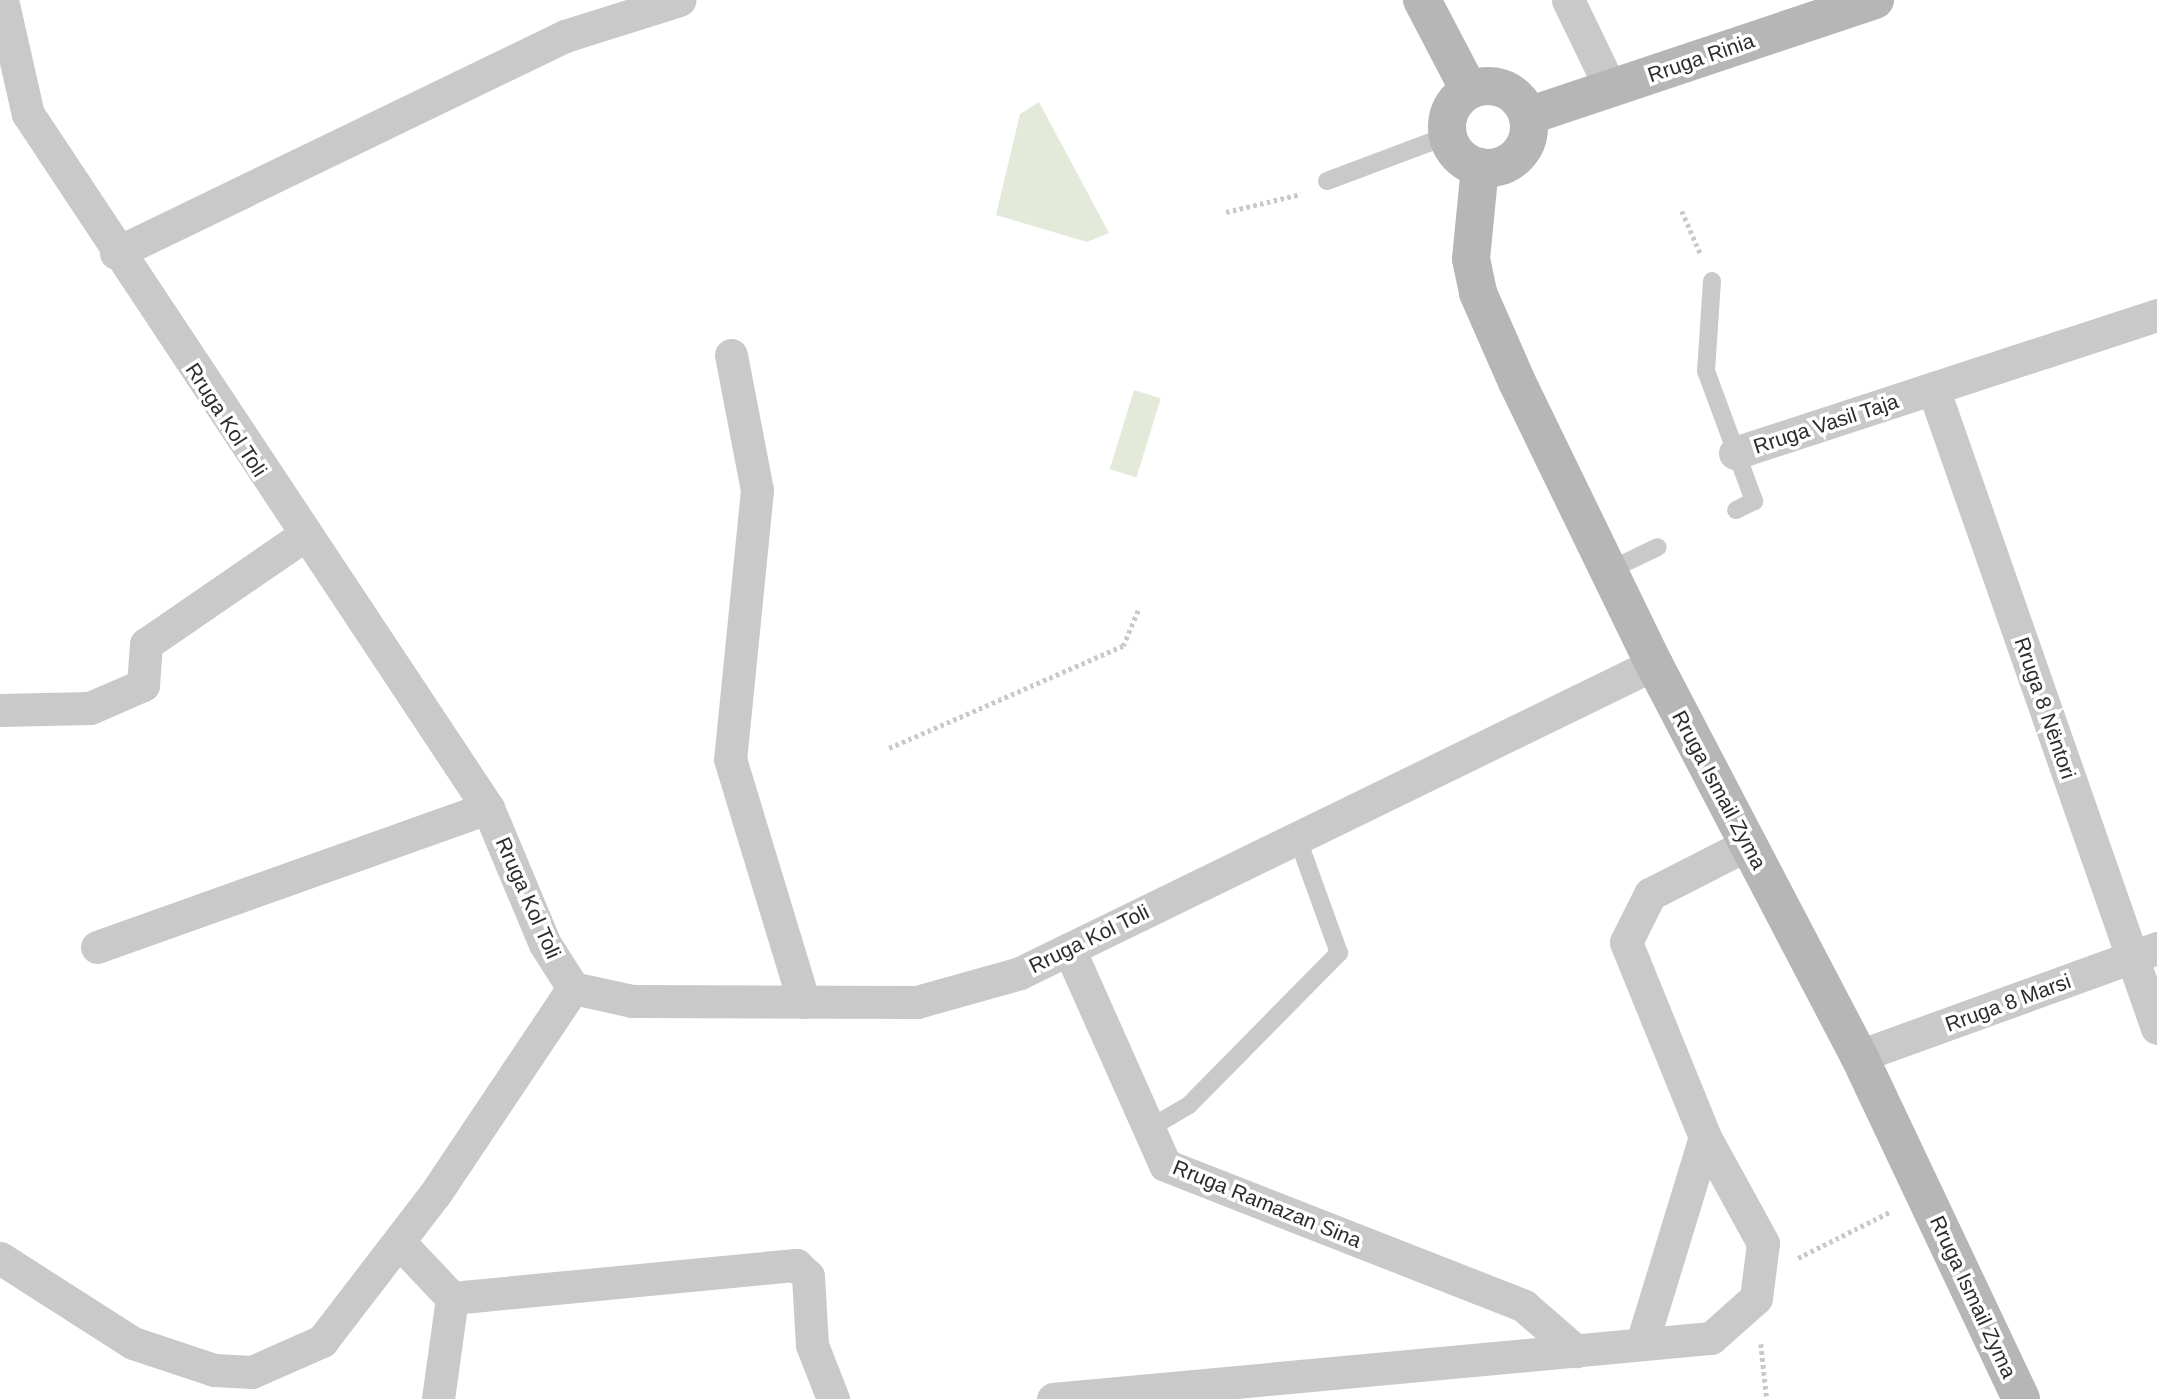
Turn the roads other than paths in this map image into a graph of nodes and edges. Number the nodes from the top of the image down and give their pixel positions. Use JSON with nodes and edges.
{"nodes":[{"id":1,"x":2,"y":0,"type":"edge"},
{"id":2,"x":679,"y":0,"type":"edge"},
{"id":3,"x":1422,"y":0,"type":"edge"},
{"id":4,"x":1568,"y":0,"type":"edge"},
{"id":5,"x":1875,"y":0,"type":"edge"},
{"id":6,"x":1611,"y":89,"type":"junction"},
{"id":7,"x":1469,"y":90,"type":"junction"},
{"id":8,"x":1528,"y":116,"type":"junction"},
{"id":9,"x":1447,"y":135,"type":"junction"},
{"id":10,"x":1480,"y":167,"type":"junction"},
{"id":11,"x":1327,"y":181,"type":"dead end"},
{"id":12,"x":116,"y":253,"type":"junction"},
{"id":13,"x":1712,"y":281,"type":"road end"},
{"id":14,"x":2157,"y":315,"type":"edge"},
{"id":15,"x":730,"y":355,"type":"dead end"},
{"id":16,"x":1933,"y":388,"type":"junction"},
{"id":17,"x":1735,"y":453,"type":"junction"},
{"id":18,"x":1736,"y":510,"type":"dead end"},
{"id":19,"x":303,"y":536,"type":"junction"},
{"id":20,"x":1658,"y":547,"type":"dead end"},
{"id":21,"x":1608,"y":571,"type":"junction"},
{"id":22,"x":1654,"y":664,"type":"junction"},
{"id":23,"x":0,"y":710,"type":"edge"},
{"id":24,"x":488,"y":808,"type":"junction"},
{"id":25,"x":1297,"y":837,"type":"junction"},
{"id":26,"x":1748,"y":844,"type":"junction"},
{"id":27,"x":97,"y":947,"type":"dead end"},
{"id":28,"x":1069,"y":949,"type":"junction"},
{"id":29,"x":2145,"y":953,"type":"edge"},
{"id":30,"x":573,"y":988,"type":"junction"},
{"id":31,"x":804,"y":1002,"type":"junction"},
{"id":32,"x":2157,"y":1028,"type":"edge"},
{"id":33,"x":1859,"y":1056,"type":"junction"},
{"id":34,"x":1150,"y":1128,"type":"junction"},
{"id":35,"x":1705,"y":1137,"type":"junction"},
{"id":36,"x":400,"y":1243,"type":"junction"},
{"id":37,"x":0,"y":1258,"type":"edge"},
{"id":38,"x":452,"y":1298,"type":"junction"},
{"id":39,"x":1642,"y":1343,"type":"junction"},
{"id":40,"x":1576,"y":1351,"type":"junction"},
{"id":41,"x":438,"y":1399,"type":"edge"},
{"id":42,"x":832,"y":1399,"type":"edge"},
{"id":43,"x":1053,"y":1399,"type":"edge"},
{"id":44,"x":2021,"y":1399,"type":"edge"}],
"edges":[{"from":1,"to":12,"type":"street","name":"Rruga Kol Toli"},
{"from":2,"to":12,"type":"street"},
{"from":3,"to":7,"type":"main road"},
{"from":4,"to":6,"type":"street"},
{"from":5,"to":6,"type":"main road","name":"Rruga Rinia"},
{"from":6,"to":8,"type":"main road","name":"Rruga Rinia"},
{"from":7,"to":8,"type":"main road"},
{"from":7,"to":9,"type":"main road"},
{"from":8,"to":10,"type":"main road"},
{"from":9,"to":10,"type":"main road"},
{"from":9,"to":11,"type":"lane"},
{"from":10,"to":21,"type":"main road","name":"Rruga Ismail Zyma"},
{"from":12,"to":19,"type":"street","name":"Rruga Kol Toli"},
{"from":13,"to":17,"type":"lane","name":"Rruga Vasil Taja"},
{"from":14,"to":16,"type":"street","name":"Rruga Vasil Taja"},
{"from":15,"to":31,"type":"street"},
{"from":16,"to":17,"type":"street","name":"Rruga Vasil Taja"},
{"from":16,"to":29,"type":"street","name":"Rruga 8 Nëntori"},
{"from":17,"to":18,"type":"lane"},
{"from":19,"to":23,"type":"street"},
{"from":19,"to":24,"type":"street","name":"Rruga Kol Toli"},
{"from":20,"to":21,"type":"lane"},
{"from":21,"to":22,"type":"main road","name":"Rruga Ismail Zyma"},
{"from":22,"to":25,"type":"street","name":"Rruga Kol Toli"},
{"from":22,"to":26,"type":"main road","name":"Rruga Ismail Zyma"},
{"from":24,"to":27,"type":"street"},
{"from":24,"to":30,"type":"street","name":"Rruga Kol Toli"},
{"from":25,"to":28,"type":"street","name":"Rruga Kol Toli"},
{"from":25,"to":34,"type":"lane"},
{"from":26,"to":33,"type":"main road","name":"Rruga Ismail Zyma"},
{"from":26,"to":35,"type":"street"},
{"from":28,"to":31,"type":"street","name":"Rruga Kol Toli"},
{"from":28,"to":34,"type":"street","name":"Rruga Ramazan Sina"},
{"from":29,"to":32,"type":"street","name":"Rruga 8 Nëntori"},
{"from":29,"to":33,"type":"street","name":"Rruga 8 Marsi"},
{"from":30,"to":31,"type":"street","name":"Rruga Kol Toli"},
{"from":30,"to":36,"type":"street"},
{"from":33,"to":44,"type":"main road","name":"Rruga Ismail Zyma"},
{"from":34,"to":40,"type":"street","name":"Rruga Ramazan Sina"},
{"from":35,"to":39,"type":"street"},
{"from":35,"to":39,"type":"street"},
{"from":36,"to":37,"type":"street"},
{"from":36,"to":38,"type":"street"},
{"from":38,"to":41,"type":"street"},
{"from":38,"to":42,"type":"street"},
{"from":39,"to":40,"type":"street"},
{"from":40,"to":43,"type":"street"}]}
